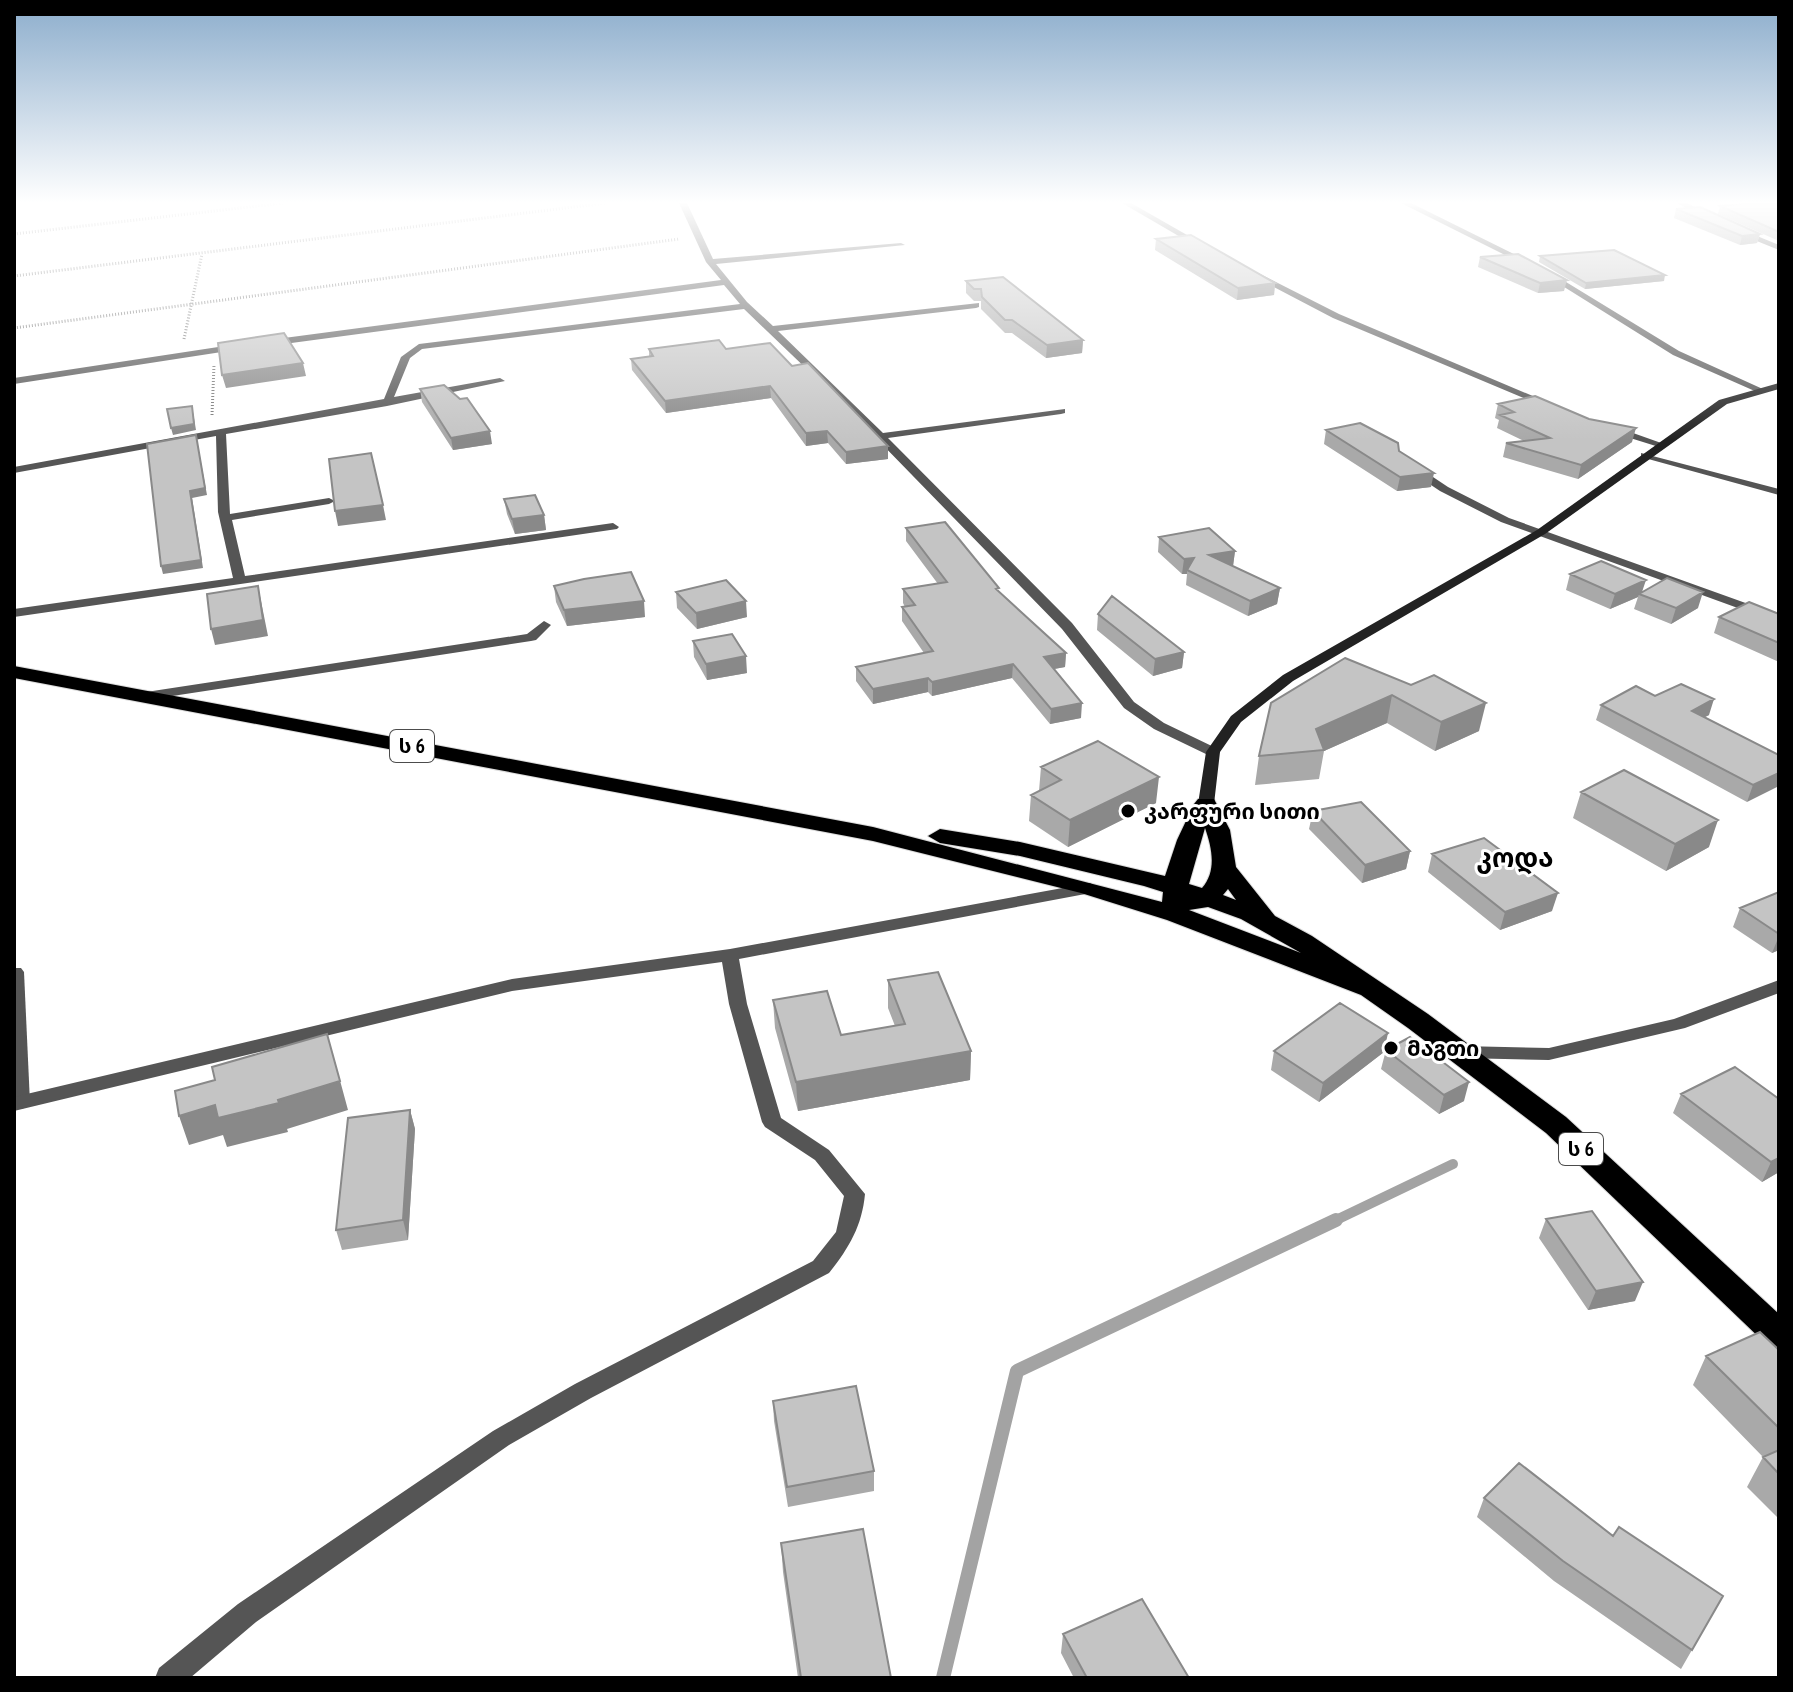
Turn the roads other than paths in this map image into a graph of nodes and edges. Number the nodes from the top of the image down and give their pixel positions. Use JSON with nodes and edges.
{"nodes":[{"id":1,"x":726,"y":282,"type":"joint"},
{"id":2,"x":1271,"y":282,"type":"edge"},
{"id":3,"x":1562,"y":282,"type":"edge"},
{"id":4,"x":976,"y":305,"type":"edge"},
{"id":5,"x":747,"y":306,"type":"junction"},
{"id":6,"x":771,"y":329,"type":"junction"},
{"id":7,"x":258,"y":344,"type":"edge"},
{"id":8,"x":243,"y":346,"type":"edge"},
{"id":9,"x":14,"y":381,"type":"edge"},
{"id":10,"x":500,"y":381,"type":"dead end"},
{"id":11,"x":1779,"y":386,"type":"edge"},
{"id":12,"x":1760,"y":390,"type":"junction"},
{"id":13,"x":387,"y":403,"type":"junction"},
{"id":14,"x":1558,"y":408,"type":"edge"},
{"id":15,"x":1061,"y":411,"type":"dead end"},
{"id":16,"x":1601,"y":425,"type":"edge"},
{"id":17,"x":215,"y":435,"type":"junction"},
{"id":18,"x":881,"y":436,"type":"junction"},
{"id":19,"x":1659,"y":444,"type":"junction"},
{"id":20,"x":1645,"y":455,"type":"junction"},
{"id":21,"x":1402,"y":461,"type":"edge"},
{"id":22,"x":14,"y":470,"type":"edge"},
{"id":23,"x":1779,"y":492,"type":"edge"},
{"id":24,"x":329,"y":501,"type":"edge"},
{"id":25,"x":225,"y":518,"type":"junction"},
{"id":26,"x":613,"y":527,"type":"dead end"},
{"id":27,"x":1541,"y":532,"type":"junction"},
{"id":28,"x":239,"y":579,"type":"junction"},
{"id":29,"x":14,"y":613,"type":"edge"},
{"id":30,"x":1779,"y":619,"type":"edge"},
{"id":31,"x":544,"y":625,"type":"dead end"},
{"id":32,"x":14,"y":672,"type":"edge"},
{"id":33,"x":146,"y":696,"type":"junction"},
{"id":34,"x":1213,"y":752,"type":"junction"},
{"id":35,"x":1206,"y":804,"type":"junction"},
{"id":36,"x":811,"y":822,"type":"junction"},
{"id":37,"x":1225,"y":870,"type":"junction"},
{"id":38,"x":1175,"y":887,"type":"junction"},
{"id":39,"x":1090,"y":888,"type":"junction"},
{"id":40,"x":1208,"y":899,"type":"junction"},
{"id":41,"x":1176,"y":914,"type":"junction"},
{"id":42,"x":1268,"y":922,"type":"junction"},
{"id":43,"x":730,"y":955,"type":"junction"},
{"id":44,"x":16,"y":972,"type":"edge"},
{"id":45,"x":1779,"y":986,"type":"edge"},
{"id":46,"x":1365,"y":987,"type":"junction"},
{"id":47,"x":1461,"y":1052,"type":"junction"},
{"id":48,"x":17,"y":1103,"type":"edge"},
{"id":49,"x":1779,"y":1335,"type":"edge"},
{"id":50,"x":169,"y":1678,"type":"edge"}],
"edges":[{"from":1,"to":5,"type":"street"},
{"from":1,"to":7,"type":"street"},
{"from":2,"to":14,"type":"street"},
{"from":3,"to":12,"type":"street"},
{"from":4,"to":6,"type":"street"},
{"from":5,"to":6,"type":"street"},
{"from":5,"to":13,"type":"street"},
{"from":6,"to":18,"type":"street"},
{"from":8,"to":9,"type":"street"},
{"from":10,"to":13,"type":"street"},
{"from":11,"to":12,"type":"street"},
{"from":12,"to":19,"type":"street"},
{"from":13,"to":17,"type":"street"},
{"from":15,"to":18,"type":"street"},
{"from":16,"to":19,"type":"street"},
{"from":17,"to":22,"type":"street"},
{"from":17,"to":25,"type":"street"},
{"from":18,"to":34,"type":"street"},
{"from":19,"to":20,"type":"street"},
{"from":20,"to":23,"type":"street"},
{"from":20,"to":27,"type":"street"},
{"from":21,"to":27,"type":"street"},
{"from":24,"to":25,"type":"street"},
{"from":25,"to":28,"type":"street"},
{"from":26,"to":28,"type":"street"},
{"from":27,"to":30,"type":"street"},
{"from":27,"to":34,"type":"street"},
{"from":28,"to":29,"type":"street"},
{"from":31,"to":33,"type":"street"},
{"from":32,"to":33,"type":"highway","number":"ს 6"},
{"from":33,"to":36,"type":"highway","number":"ს 6"},
{"from":34,"to":35,"type":"street"},
{"from":35,"to":37,"type":"highway"},
{"from":35,"to":38,"type":"highway"},
{"from":36,"to":38,"type":"highway","number":"ს 6"},
{"from":36,"to":39,"type":"highway","number":"ს 6"},
{"from":37,"to":40,"type":"highway"},
{"from":37,"to":42,"type":"highway"},
{"from":38,"to":40,"type":"highway","number":"ს 6"},
{"from":38,"to":41,"type":"highway"},
{"from":39,"to":41,"type":"highway","number":"ს 6"},
{"from":39,"to":43,"type":"street"},
{"from":40,"to":41,"type":"highway"},
{"from":40,"to":42,"type":"highway","number":"ს 6"},
{"from":41,"to":46,"type":"highway","number":"ს 6"},
{"from":42,"to":46,"type":"highway","number":"ს 6"},
{"from":43,"to":48,"type":"street"},
{"from":43,"to":50,"type":"street"},
{"from":44,"to":48,"type":"lane"},
{"from":45,"to":47,"type":"street"},
{"from":46,"to":47,"type":"highway","number":"ს 6"},
{"from":47,"to":49,"type":"highway","number":"ს 6"}]}
